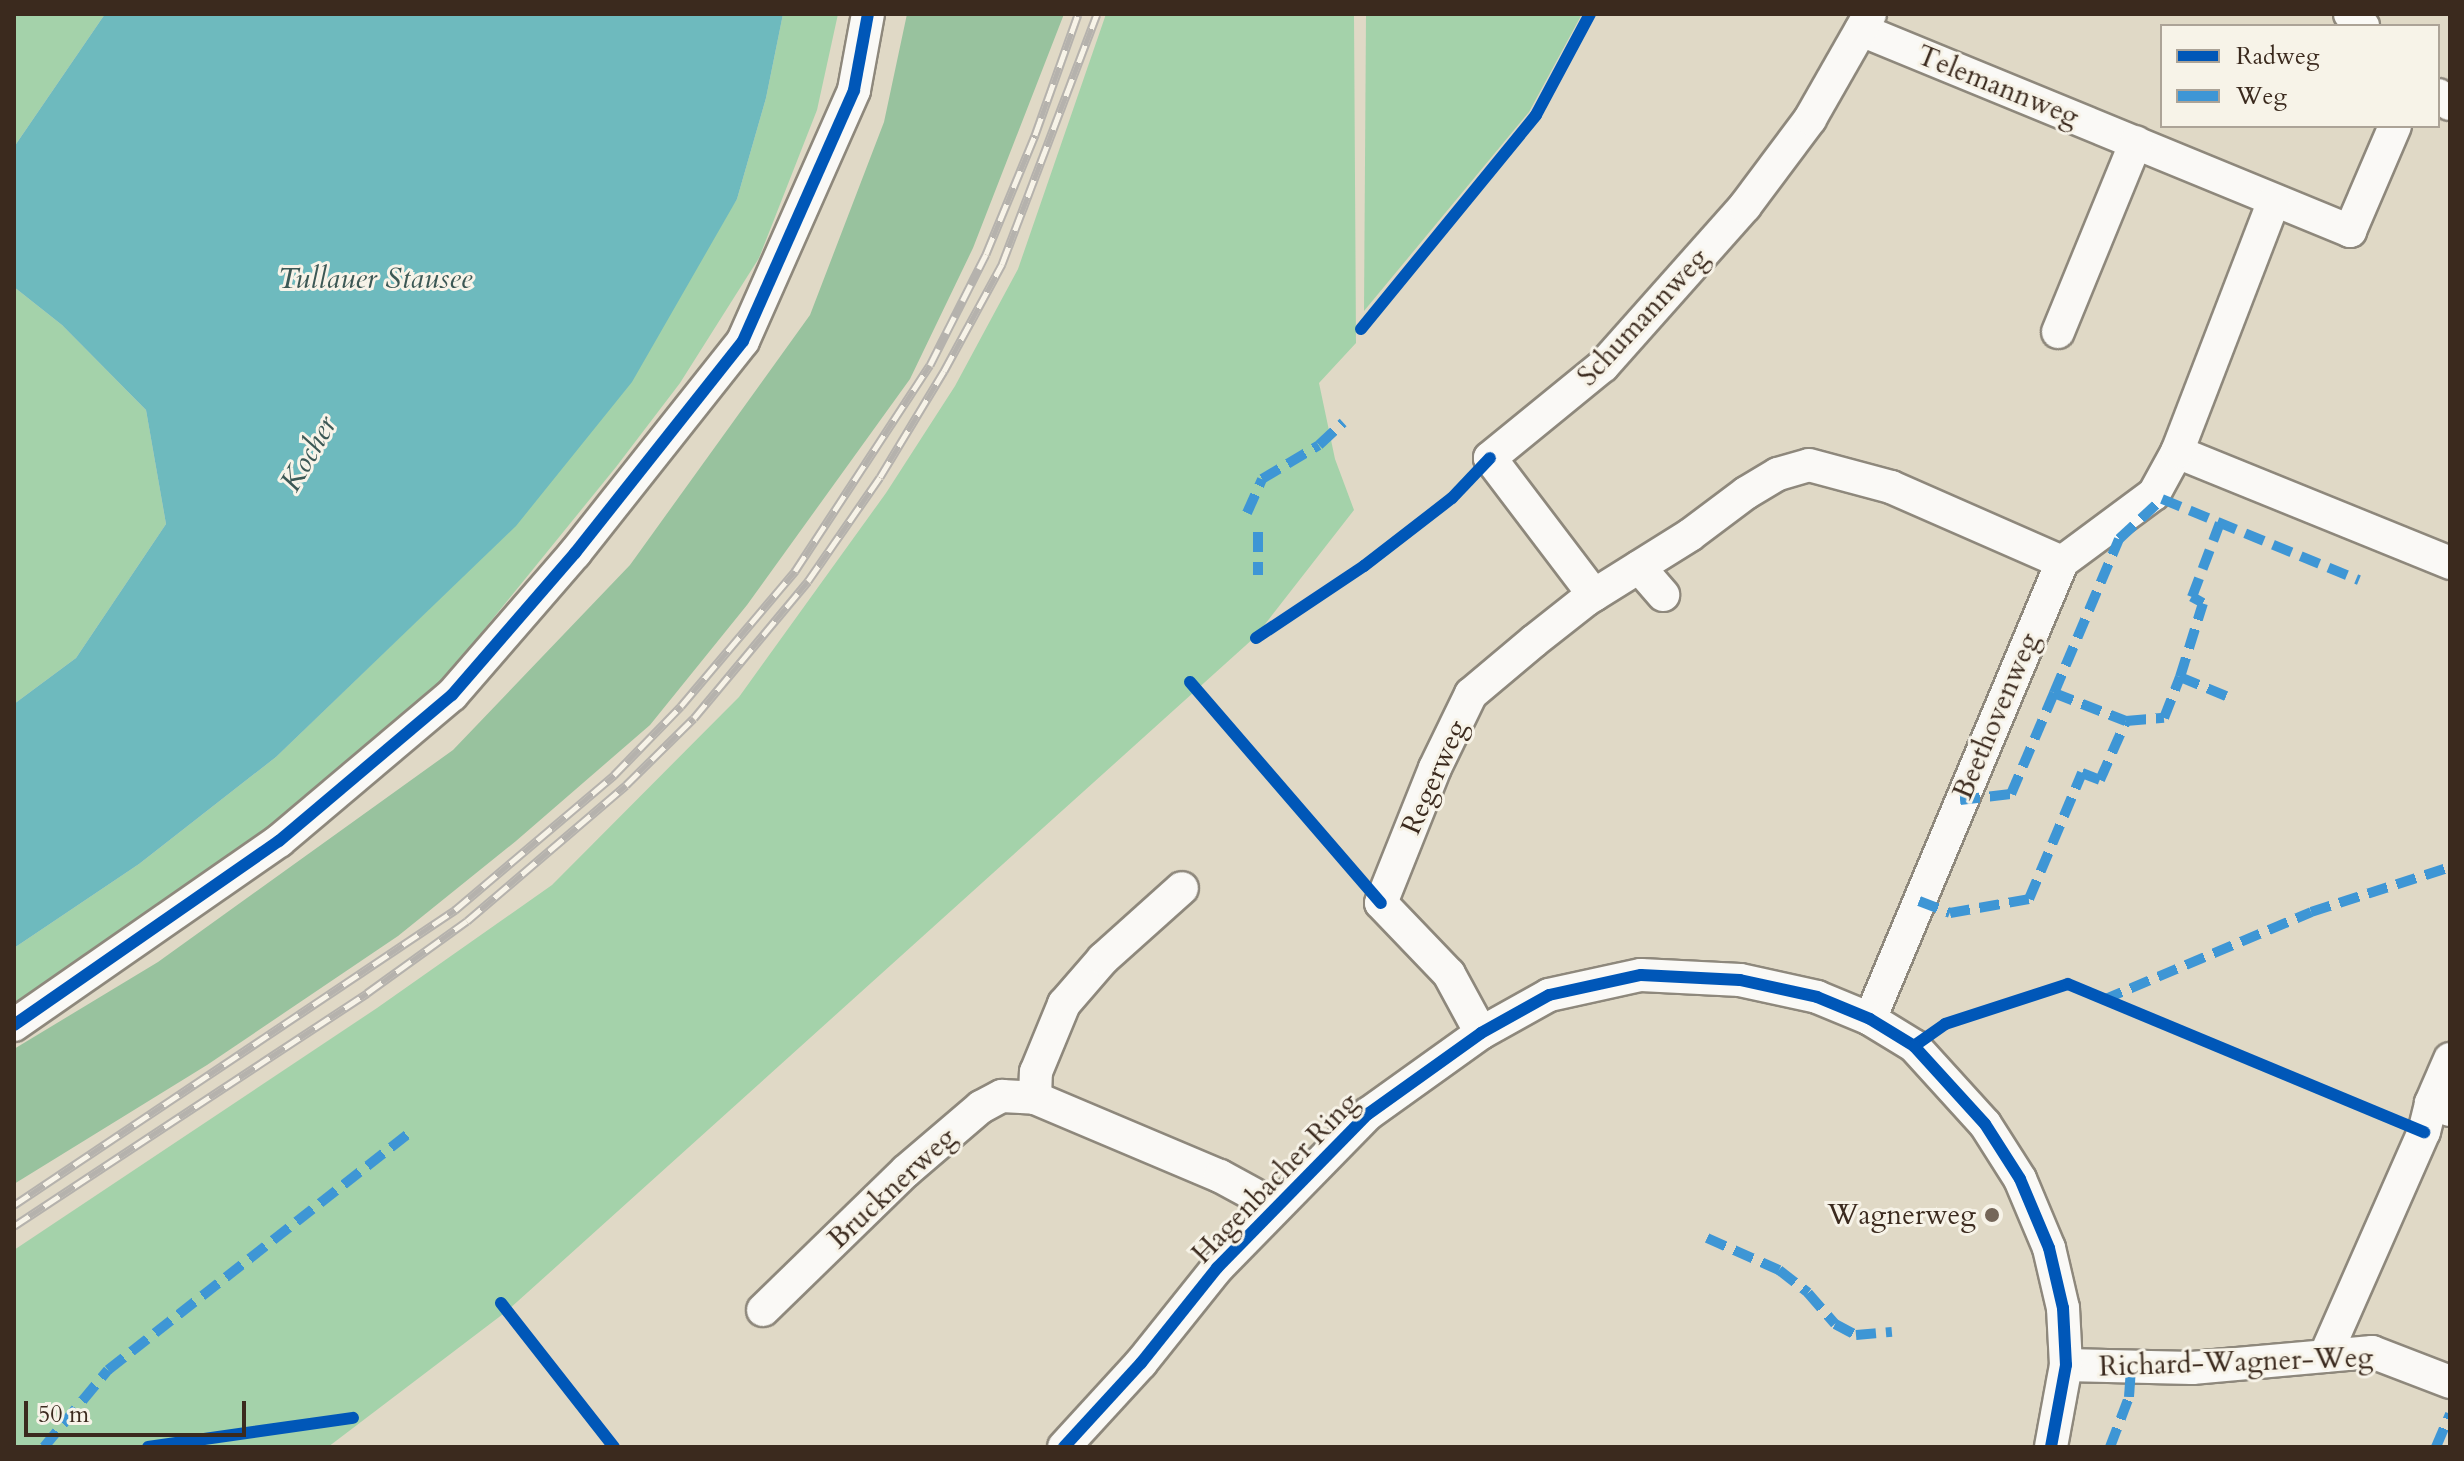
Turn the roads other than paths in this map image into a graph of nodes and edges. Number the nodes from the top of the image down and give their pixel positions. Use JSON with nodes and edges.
{"nodes":[{"id":1,"x":868,"y":14,"type":"edge"},
{"id":2,"x":1866,"y":22,"type":"edge"},
{"id":3,"x":2394,"y":128,"type":"edge"},
{"id":4,"x":2136,"y":142,"type":"junction"},
{"id":5,"x":2274,"y":201,"type":"junction"},
{"id":6,"x":2058,"y":332,"type":"dead end"},
{"id":7,"x":2177,"y":452,"type":"junction"},
{"id":8,"x":2062,"y":562,"type":"junction"},
{"id":9,"x":2450,"y":563,"type":"edge"},
{"id":10,"x":1639,"y":567,"type":"junction"},
{"id":11,"x":1594,"y":595,"type":"junction"},
{"id":12,"x":1663,"y":595,"type":"dead end"},
{"id":13,"x":1182,"y":888,"type":"dead end"},
{"id":14,"x":1870,"y":1019,"type":"junction"},
{"id":15,"x":14,"y":1025,"type":"edge"},
{"id":16,"x":1481,"y":1033,"type":"junction"},
{"id":17,"x":2450,"y":1059,"type":"edge"},
{"id":18,"x":1035,"y":1098,"type":"junction"},
{"id":19,"x":2441,"y":1107,"type":"edge"},
{"id":20,"x":1275,"y":1206,"type":"junction"},
{"id":21,"x":763,"y":1310,"type":"dead end"},
{"id":22,"x":2325,"y":1356,"type":"junction"},
{"id":23,"x":2066,"y":1365,"type":"junction"},
{"id":24,"x":2450,"y":1382,"type":"edge"},
{"id":25,"x":1064,"y":1447,"type":"edge"},
{"id":26,"x":2051,"y":1447,"type":"edge"}],
"edges":[{"from":1,"to":15,"type":"street"},
{"from":2,"to":4,"type":"street","name":"Telemannweg"},
{"from":2,"to":11,"type":"street","name":"Schumannweg"},
{"from":3,"to":5,"type":"street"},
{"from":4,"to":5,"type":"street","name":"Telemannweg"},
{"from":4,"to":6,"type":"street"},
{"from":5,"to":7,"type":"street"},
{"from":7,"to":8,"type":"street"},
{"from":7,"to":9,"type":"street"},
{"from":8,"to":10,"type":"street","name":"Regerweg"},
{"from":8,"to":14,"type":"street","name":"Beethovenweg"},
{"from":10,"to":11,"type":"street","name":"Regerweg"},
{"from":10,"to":12,"type":"street"},
{"from":11,"to":16,"type":"street","name":"Regerweg"},
{"from":13,"to":18,"type":"street"},
{"from":14,"to":16,"type":"street","name":"Hagenbacher Ring"},
{"from":14,"to":23,"type":"street","name":"Hagenbacher Ring"},
{"from":16,"to":20,"type":"street","name":"Hagenbacher Ring"},
{"from":17,"to":19,"type":"street"},
{"from":18,"to":20,"type":"street","name":"Brucknerweg"},
{"from":18,"to":21,"type":"street","name":"Brucknerweg"},
{"from":19,"to":22,"type":"street"},
{"from":20,"to":25,"type":"street","name":"Hagenbacher Ring"},
{"from":22,"to":23,"type":"street","name":"Richard-Wagner-Weg"},
{"from":22,"to":24,"type":"street","name":"Richard-Wagner-Weg"},
{"from":23,"to":26,"type":"street","name":"Hagenbacher Ring"}]}
